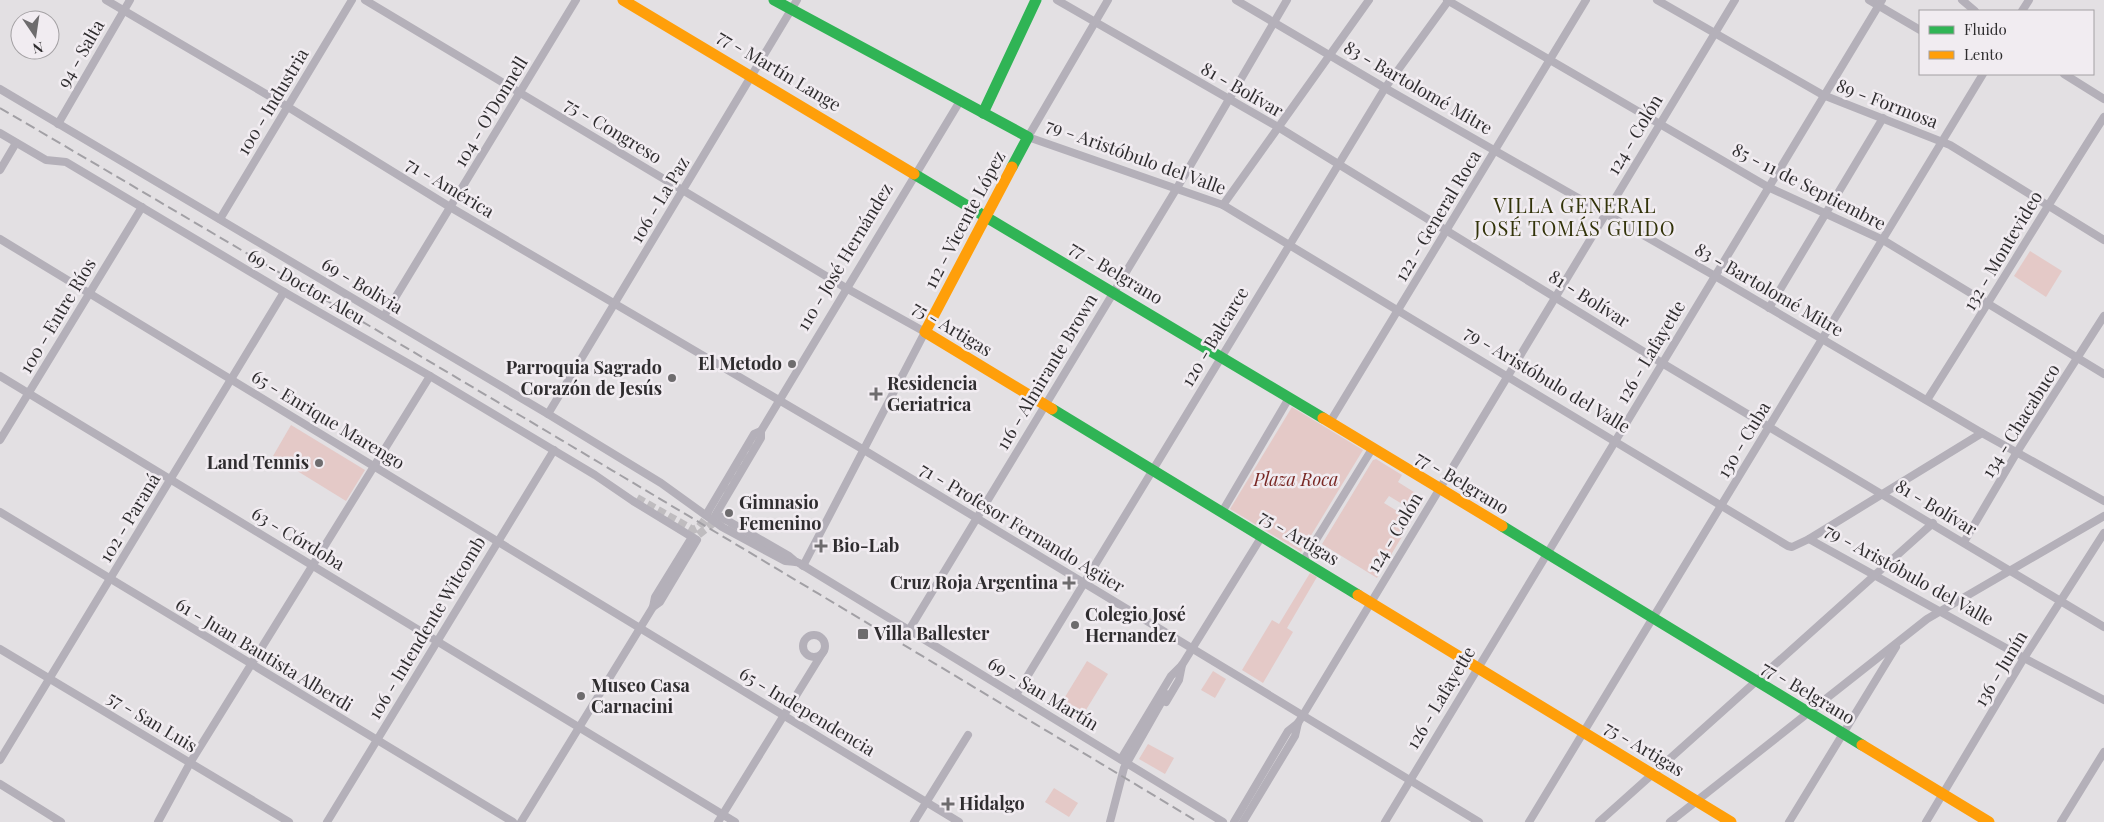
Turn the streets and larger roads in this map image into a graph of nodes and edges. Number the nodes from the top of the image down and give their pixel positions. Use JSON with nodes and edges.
{"nodes":[{"id":1,"x":106,"y":0,"type":"edge"},
{"id":2,"x":130,"y":0,"type":"edge"},
{"id":3,"x":352,"y":0,"type":"edge"},
{"id":4,"x":364,"y":0,"type":"edge"},
{"id":5,"x":576,"y":0,"type":"edge"},
{"id":6,"x":623,"y":0,"type":"edge"},
{"id":7,"x":774,"y":0,"type":"edge"},
{"id":8,"x":1036,"y":0,"type":"edge"},
{"id":9,"x":1057,"y":0,"type":"edge"},
{"id":10,"x":1108,"y":0,"type":"edge"},
{"id":11,"x":1236,"y":0,"type":"edge"},
{"id":12,"x":1287,"y":0,"type":"edge"},
{"id":13,"x":1369,"y":0,"type":"edge"},
{"id":14,"x":1448,"y":0,"type":"edge"},
{"id":15,"x":1586,"y":0,"type":"edge"},
{"id":16,"x":1657,"y":0,"type":"edge"},
{"id":17,"x":1735,"y":0,"type":"edge"},
{"id":18,"x":1869,"y":0,"type":"edge"},
{"id":19,"x":1962,"y":0,"type":"edge"},
{"id":20,"x":1880,"y":3,"type":"edge"},
{"id":21,"x":794,"y":5,"type":"edge"},
{"id":22,"x":1974,"y":10,"type":"edge"},
{"id":23,"x":124,"y":11,"type":"junction"},
{"id":24,"x":1094,"y":22,"type":"junction"},
{"id":25,"x":1274,"y":22,"type":"junction"},
{"id":26,"x":1919,"y":29,"type":"edge"},
{"id":27,"x":1715,"y":33,"type":"junction"},
{"id":28,"x":1330,"y":55,"type":"junction"},
{"id":29,"x":1550,"y":60,"type":"junction"},
{"id":30,"x":1983,"y":75,"type":"edge"},
{"id":31,"x":2066,"y":75,"type":"edge"},
{"id":32,"x":753,"y":76,"type":"junction"},
{"id":33,"x":1384,"y":88,"type":"junction"},
{"id":34,"x":0,"y":89,"type":"edge"},
{"id":35,"x":521,"y":93,"type":"junction"},
{"id":36,"x":1824,"y":96,"type":"junction"},
{"id":37,"x":2104,"y":98,"type":"edge"},
{"id":38,"x":1229,"y":100,"type":"junction"},
{"id":39,"x":960,"y":101,"type":"junction"},
{"id":40,"x":288,"y":107,"type":"junction"},
{"id":41,"x":983,"y":113,"type":"junction"},
{"id":42,"x":2104,"y":117,"type":"edge"},
{"id":43,"x":1882,"y":118,"type":"junction"},
{"id":44,"x":1660,"y":123,"type":"junction"},
{"id":45,"x":58,"y":124,"type":"junction"},
{"id":46,"x":1278,"y":127,"type":"junction"},
{"id":47,"x":0,"y":134,"type":"edge"},
{"id":48,"x":1028,"y":137,"type":"junction"},
{"id":49,"x":1943,"y":141,"type":"junction"},
{"id":50,"x":16,"y":143,"type":"junction"},
{"id":51,"x":1495,"y":150,"type":"junction"},
{"id":52,"x":1338,"y":165,"type":"junction"},
{"id":53,"x":0,"y":170,"type":"edge"},
{"id":54,"x":917,"y":174,"type":"junction"},
{"id":55,"x":1768,"y":187,"type":"junction"},
{"id":56,"x":1176,"y":188,"type":"junction"},
{"id":57,"x":682,"y":191,"type":"junction"},
{"id":58,"x":1223,"y":205,"type":"junction"},
{"id":59,"x":2047,"y":205,"type":"junction"},
{"id":60,"x":142,"y":207,"type":"junction"},
{"id":61,"x":450,"y":207,"type":"junction"},
{"id":62,"x":1826,"y":212,"type":"junction"},
{"id":63,"x":1605,"y":214,"type":"junction"},
{"id":64,"x":986,"y":215,"type":"junction"},
{"id":65,"x":220,"y":219,"type":"junction"},
{"id":66,"x":1446,"y":230,"type":"junction"},
{"id":67,"x":0,"y":239,"type":"edge"},
{"id":68,"x":1883,"y":240,"type":"junction"},
{"id":69,"x":2104,"y":240,"type":"edge"},
{"id":70,"x":1289,"y":245,"type":"junction"},
{"id":71,"x":1715,"y":276,"type":"junction"},
{"id":72,"x":846,"y":288,"type":"junction"},
{"id":73,"x":284,"y":292,"type":"junction"},
{"id":74,"x":1114,"y":292,"type":"junction"},
{"id":75,"x":89,"y":293,"type":"junction"},
{"id":76,"x":1556,"y":296,"type":"junction"},
{"id":77,"x":616,"y":304,"type":"junction"},
{"id":78,"x":1988,"y":304,"type":"junction"},
{"id":79,"x":1768,"y":308,"type":"junction"},
{"id":80,"x":1398,"y":310,"type":"junction"},
{"id":81,"x":384,"y":316,"type":"junction"},
{"id":82,"x":2104,"y":316,"type":"edge"},
{"id":83,"x":925,"y":332,"type":"junction"},
{"id":84,"x":1822,"y":339,"type":"junction"},
{"id":85,"x":1220,"y":357,"type":"junction"},
{"id":86,"x":2078,"y":358,"type":"junction"},
{"id":87,"x":1662,"y":363,"type":"junction"},
{"id":88,"x":2104,"y":374,"type":"edge"},
{"id":89,"x":0,"y":376,"type":"edge"},
{"id":90,"x":430,"y":376,"type":"junction"},
{"id":91,"x":1508,"y":378,"type":"junction"},
{"id":92,"x":232,"y":380,"type":"junction"},
{"id":93,"x":29,"y":394,"type":"junction"},
{"id":94,"x":1289,"y":398,"type":"junction"},
{"id":95,"x":1928,"y":400,"type":"junction"},
{"id":96,"x":779,"y":401,"type":"junction"},
{"id":97,"x":1044,"y":405,"type":"junction"},
{"id":98,"x":548,"y":414,"type":"junction"},
{"id":99,"x":1330,"y":422,"type":"junction"},
{"id":100,"x":1770,"y":426,"type":"junction"},
{"id":101,"x":760,"y":432,"type":"junction"},
{"id":102,"x":1982,"y":433,"type":"junction"},
{"id":103,"x":0,"y":440,"type":"edge"},
{"id":104,"x":1614,"y":442,"type":"junction"},
{"id":105,"x":1372,"y":449,"type":"junction"},
{"id":106,"x":554,"y":450,"type":"junction"},
{"id":107,"x":864,"y":450,"type":"junction"},
{"id":108,"x":2018,"y":452,"type":"junction"},
{"id":109,"x":373,"y":465,"type":"junction"},
{"id":110,"x":1152,"y":471,"type":"junction"},
{"id":111,"x":595,"y":475,"type":"junction"},
{"id":112,"x":171,"y":480,"type":"junction"},
{"id":113,"x":1439,"y":489,"type":"junction"},
{"id":114,"x":1882,"y":493,"type":"junction"},
{"id":115,"x":637,"y":498,"type":"tunnel mouth"},
{"id":116,"x":2104,"y":501,"type":"edge"},
{"id":117,"x":1721,"y":507,"type":"junction"},
{"id":118,"x":0,"y":512,"type":"edge"},
{"id":119,"x":1222,"y":512,"type":"junction"},
{"id":120,"x":716,"y":514,"type":"joint"},
{"id":121,"x":706,"y":515,"type":"junction"},
{"id":122,"x":2104,"y":516,"type":"edge"},
{"id":123,"x":975,"y":518,"type":"junction"},
{"id":124,"x":1933,"y":523,"type":"junction"},
{"id":125,"x":2104,"y":533,"type":"edge"},
{"id":126,"x":1262,"y":536,"type":"junction"},
{"id":127,"x":1809,"y":539,"type":"junction"},
{"id":128,"x":497,"y":542,"type":"junction"},
{"id":129,"x":1964,"y":542,"type":"junction"},
{"id":130,"x":779,"y":553,"type":"dead end"},
{"id":131,"x":1546,"y":553,"type":"junction"},
{"id":132,"x":1303,"y":561,"type":"junction"},
{"id":133,"x":800,"y":564,"type":"junction"},
{"id":134,"x":313,"y":565,"type":"junction"},
{"id":135,"x":2009,"y":569,"type":"junction"},
{"id":136,"x":1873,"y":576,"type":"junction"},
{"id":137,"x":110,"y":579,"type":"junction"},
{"id":138,"x":1083,"y":582,"type":"junction"},
{"id":139,"x":2061,"y":601,"type":"junction"},
{"id":140,"x":1370,"y":602,"type":"junction"},
{"id":141,"x":1939,"y":612,"type":"junction"},
{"id":142,"x":1653,"y":620,"type":"junction"},
{"id":143,"x":2104,"y":627,"type":"edge"},
{"id":144,"x":640,"y":629,"type":"junction"},
{"id":145,"x":909,"y":630,"type":"junction"},
{"id":146,"x":437,"y":640,"type":"junction"},
{"id":147,"x":1898,"y":643,"type":"junction"},
{"id":148,"x":0,"y":649,"type":"edge"},
{"id":149,"x":1192,"y":649,"type":"junction"},
{"id":150,"x":2024,"y":658,"type":"junction"},
{"id":151,"x":814,"y":659,"type":"junction"},
{"id":152,"x":252,"y":664,"type":"junction"},
{"id":153,"x":1182,"y":665,"type":"junction"},
{"id":154,"x":1477,"y":667,"type":"junction"},
{"id":155,"x":50,"y":678,"type":"junction"},
{"id":156,"x":1755,"y":682,"type":"junction"},
{"id":157,"x":1016,"y":696,"type":"junction"},
{"id":158,"x":2104,"y":700,"type":"edge"},
{"id":159,"x":1807,"y":713,"type":"junction"},
{"id":160,"x":1303,"y":714,"type":"junction"},
{"id":161,"x":784,"y":716,"type":"junction"},
{"id":162,"x":1298,"y":723,"type":"junction"},
{"id":163,"x":579,"y":727,"type":"junction"},
{"id":164,"x":1583,"y":733,"type":"junction"},
{"id":165,"x":968,"y":734,"type":"dead end"},
{"id":166,"x":1842,"y":734,"type":"junction"},
{"id":167,"x":378,"y":741,"type":"junction"},
{"id":168,"x":2104,"y":752,"type":"edge"},
{"id":169,"x":1121,"y":759,"type":"junction"},
{"id":170,"x":0,"y":760,"type":"edge"},
{"id":171,"x":190,"y":763,"type":"junction"},
{"id":172,"x":1130,"y":765,"type":"junction"},
{"id":173,"x":1651,"y":774,"type":"junction"},
{"id":174,"x":1410,"y":780,"type":"junction"},
{"id":175,"x":0,"y":784,"type":"edge"},
{"id":176,"x":1943,"y":794,"type":"junction"},
{"id":177,"x":1696,"y":801,"type":"junction"},
{"id":178,"x":926,"y":802,"type":"junction"},
{"id":179,"x":723,"y":814,"type":"junction"},
{"id":180,"x":61,"y":822,"type":"edge"},
{"id":181,"x":158,"y":822,"type":"edge"},
{"id":182,"x":289,"y":822,"type":"edge"},
{"id":183,"x":327,"y":822,"type":"edge"},
{"id":184,"x":514,"y":822,"type":"edge"},
{"id":185,"x":521,"y":822,"type":"edge"},
{"id":186,"x":718,"y":822,"type":"edge"},
{"id":187,"x":736,"y":822,"type":"edge"},
{"id":188,"x":914,"y":822,"type":"edge"},
{"id":189,"x":959,"y":822,"type":"edge"},
{"id":190,"x":1105,"y":822,"type":"edge"},
{"id":191,"x":1111,"y":822,"type":"edge"},
{"id":192,"x":1222,"y":822,"type":"edge"},
{"id":193,"x":1234,"y":822,"type":"edge"},
{"id":194,"x":1241,"y":822,"type":"edge"},
{"id":195,"x":1385,"y":822,"type":"edge"},
{"id":196,"x":1479,"y":822,"type":"edge"},
{"id":197,"x":1529,"y":822,"type":"edge"},
{"id":198,"x":1599,"y":822,"type":"edge"},
{"id":199,"x":1670,"y":822,"type":"edge"},
{"id":200,"x":1731,"y":822,"type":"edge"},
{"id":201,"x":1789,"y":822,"type":"edge"},
{"id":202,"x":1926,"y":822,"type":"edge"},
{"id":203,"x":1989,"y":822,"type":"edge"},
{"id":204,"x":2061,"y":822,"type":"edge"}],
"edges":[{"from":1,"to":23,"type":"street","name":"71 - América"},
{"from":2,"to":23,"type":"street","name":"94 - Salta"},
{"from":3,"to":40,"type":"street","name":"100 - Industria"},
{"from":4,"to":35,"type":"street","name":"75 - Congreso"},
{"from":5,"to":35,"type":"street","name":"104 - O'Donnell"},
{"from":6,"to":32,"type":"street","name":"77 - Martín Lange"},
{"from":7,"to":21,"type":"street","name":"79 - Aristóbulo del Valle"},
{"from":8,"to":41,"type":"street"},
{"from":9,"to":24,"type":"street","name":"81 - Bolívar"},
{"from":10,"to":24,"type":"street","name":"112 - Vicente López"},
{"from":11,"to":25,"type":"street","name":"83 - Bartolomé Mitre"},
{"from":12,"to":25,"type":"street","name":"116 - Almirante Brown"},
{"from":13,"to":28,"type":"street"},
{"from":14,"to":29,"type":"street","name":"85 - 11 de Septiembre"},
{"from":14,"to":33,"type":"street","name":"120 - Balcarce"},
{"from":15,"to":29,"type":"street","name":"122 - General Roca"},
{"from":16,"to":27,"type":"street","name":"89 - Formosa"},
{"from":17,"to":27,"type":"street","name":"124 - Colón"},
{"from":18,"to":20,"type":"street"},
{"from":19,"to":22,"type":"street"},
{"from":20,"to":26,"type":"street"},
{"from":20,"to":36,"type":"street","name":"126 - Lafayette"},
{"from":21,"to":32,"type":"street","name":"106 - La Paz"},
{"from":21,"to":39,"type":"street","name":"79 - Aristóbulo del Valle"},
{"from":23,"to":40,"type":"street","name":"71 - América"},
{"from":23,"to":45,"type":"street","name":"94 - Salta"},
{"from":24,"to":38,"type":"street","name":"81 - Bolívar"},
{"from":24,"to":48,"type":"street","name":"112 - Vicente López"},
{"from":25,"to":28,"type":"street","name":"83 - Bartolomé Mitre"},
{"from":25,"to":38,"type":"street","name":"116 - Almirante Brown"},
{"from":27,"to":36,"type":"street","name":"89 - Formosa"},
{"from":27,"to":44,"type":"street","name":"124 - Colón"},
{"from":28,"to":33,"type":"street","name":"83 - Bartolomé Mitre"},
{"from":28,"to":46,"type":"street"},
{"from":29,"to":44,"type":"street","name":"85 - 11 de Septiembre"},
{"from":29,"to":51,"type":"street","name":"122 - General Roca"},
{"from":30,"to":49,"type":"street","name":"130 - Cuba"},
{"from":31,"to":37,"type":"street"},
{"from":32,"to":54,"type":"street","name":"77 - Martín Lange"},
{"from":32,"to":57,"type":"street","name":"106 - La Paz"},
{"from":33,"to":51,"type":"street","name":"83 - Bartolomé Mitre"},
{"from":33,"to":52,"type":"street","name":"120 - Balcarce"},
{"from":34,"to":45,"type":"street","name":"69 - Bolivia"},
{"from":35,"to":57,"type":"street","name":"75 - Congreso"},
{"from":35,"to":61,"type":"street","name":"104 - O'Donnell"},
{"from":36,"to":43,"type":"street","name":"89 - Formosa"},
{"from":36,"to":55,"type":"street","name":"126 - Lafayette"},
{"from":38,"to":46,"type":"street","name":"81 - Bolívar"},
{"from":38,"to":56,"type":"street","name":"116 - Almirante Brown"},
{"from":39,"to":41,"type":"street","name":"79 - Aristóbulo del Valle"},
{"from":39,"to":54,"type":"street","name":"110 - José Hernández"},
{"from":40,"to":61,"type":"street","name":"71 - América"},
{"from":40,"to":65,"type":"street","name":"100 - Industria"},
{"from":41,"to":48,"type":"street","name":"79 - Aristóbulo del Valle"},
{"from":42,"to":59,"type":"street","name":"132 - Montevideo"},
{"from":43,"to":49,"type":"street","name":"89 - Formosa"},
{"from":43,"to":62,"type":"street"},
{"from":44,"to":55,"type":"street","name":"85 - 11 de Septiembre"},
{"from":44,"to":63,"type":"street","name":"124 - Colón"},
{"from":45,"to":65,"type":"street","name":"69 - Bolivia"},
{"from":46,"to":52,"type":"street","name":"81 - Bolívar"},
{"from":46,"to":58,"type":"street"},
{"from":47,"to":50,"type":"street","name":"69 - Doctor Aleu"},
{"from":48,"to":56,"type":"street","name":"79 - Aristóbulo del Valle"},
{"from":48,"to":64,"type":"street","name":"112 - Vicente López"},
{"from":49,"to":59,"type":"street","name":"89 - Formosa"},
{"from":49,"to":68,"type":"street","name":"130 - Cuba"},
{"from":50,"to":53,"type":"street"},
{"from":50,"to":60,"type":"street","name":"69 - Doctor Aleu"},
{"from":51,"to":63,"type":"street","name":"83 - Bartolomé Mitre"},
{"from":51,"to":66,"type":"street","name":"122 - General Roca"},
{"from":52,"to":66,"type":"street","name":"81 - Bolívar"},
{"from":52,"to":70,"type":"street","name":"120 - Balcarce"},
{"from":54,"to":64,"type":"street","name":"77 - Belgrano"},
{"from":54,"to":72,"type":"street","name":"110 - José Hernández"},
{"from":55,"to":62,"type":"street","name":"85 - 11 de Septiembre"},
{"from":55,"to":71,"type":"street","name":"126 - Lafayette"},
{"from":56,"to":58,"type":"street","name":"79 - Aristóbulo del Valle"},
{"from":56,"to":74,"type":"street","name":"116 - Almirante Brown"},
{"from":57,"to":72,"type":"street","name":"75 - Congreso"},
{"from":57,"to":77,"type":"street","name":"106 - La Paz"},
{"from":58,"to":70,"type":"street","name":"79 - Aristóbulo del Valle"},
{"from":59,"to":69,"type":"street","name":"89 - Formosa"},
{"from":59,"to":78,"type":"street","name":"132 - Montevideo"},
{"from":60,"to":73,"type":"street","name":"69 - Doctor Aleu"},
{"from":60,"to":75,"type":"street","name":"100 - Entre Ríos"},
{"from":61,"to":77,"type":"street","name":"71 - América"},
{"from":61,"to":81,"type":"street","name":"104 - O'Donnell"},
{"from":62,"to":68,"type":"street","name":"85 - 11 de Septiembre"},
{"from":62,"to":79,"type":"street"},
{"from":63,"to":71,"type":"street","name":"83 - Bartolomé Mitre"},
{"from":63,"to":76,"type":"street","name":"124 - Colón"},
{"from":64,"to":74,"type":"street","name":"77 - Belgrano"},
{"from":64,"to":83,"type":"street","name":"112 - Vicente López"},
{"from":65,"to":81,"type":"street","name":"69 - Bolivia"},
{"from":66,"to":76,"type":"street","name":"81 - Bolívar"},
{"from":66,"to":80,"type":"street","name":"122 - General Roca"},
{"from":67,"to":75,"type":"street","name":"65 - Enrique Marengo"},
{"from":68,"to":78,"type":"street","name":"85 - 11 de Septiembre"},
{"from":68,"to":84,"type":"street","name":"130 - Cuba"},
{"from":70,"to":80,"type":"street","name":"79 - Aristóbulo del Valle"},
{"from":70,"to":85,"type":"street","name":"120 - Balcarce"},
{"from":71,"to":79,"type":"street","name":"83 - Bartolomé Mitre"},
{"from":71,"to":87,"type":"street","name":"126 - Lafayette"},
{"from":72,"to":83,"type":"street","name":"75 - Artigas"},
{"from":72,"to":96,"type":"street","name":"110 - José Hernández"},
{"from":73,"to":90,"type":"street","name":"69 - Doctor Aleu"},
{"from":73,"to":92,"type":"street","name":"102 - Paraná"},
{"from":74,"to":85,"type":"street","name":"77 - Belgrano"},
{"from":74,"to":97,"type":"street","name":"116 - Almirante Brown"},
{"from":75,"to":92,"type":"street","name":"65 - Enrique Marengo"},
{"from":75,"to":93,"type":"street","name":"100 - Entre Ríos"},
{"from":76,"to":87,"type":"street","name":"81 - Bolívar"},
{"from":76,"to":91,"type":"street","name":"124 - Colón"},
{"from":77,"to":96,"type":"street","name":"71 - América"},
{"from":77,"to":98,"type":"street","name":"106 - La Paz"},
{"from":78,"to":86,"type":"street","name":"85 - 11 de Septiembre"},
{"from":78,"to":95,"type":"street","name":"132 - Montevideo"},
{"from":79,"to":84,"type":"street","name":"83 - Bartolomé Mitre"},
{"from":80,"to":91,"type":"street","name":"79 - Aristóbulo del Valle"},
{"from":80,"to":99,"type":"street","name":"122 - General Roca"},
{"from":81,"to":98,"type":"street","name":"69 - Bolivia"},
{"from":82,"to":86,"type":"street","name":"134 - Chacabuco"},
{"from":83,"to":97,"type":"street","name":"75 - Artigas"},
{"from":83,"to":107,"type":"street","name":"112 - Vicente López"},
{"from":84,"to":95,"type":"street","name":"83 - Bartolomé Mitre"},
{"from":84,"to":100,"type":"street","name":"130 - Cuba"},
{"from":85,"to":94,"type":"street","name":"77 - Belgrano"},
{"from":85,"to":110,"type":"street","name":"120 - Balcarce"},
{"from":86,"to":88,"type":"street","name":"85 - 11 de Septiembre"},
{"from":86,"to":108,"type":"street","name":"134 - Chacabuco"},
{"from":87,"to":100,"type":"street","name":"81 - Bolívar"},
{"from":87,"to":104,"type":"street","name":"126 - Lafayette"},
{"from":89,"to":93,"type":"street","name":"63 - Córdoba"},
{"from":90,"to":106,"type":"street","name":"69 - Doctor Aleu"},
{"from":90,"to":109,"type":"street"},
{"from":91,"to":104,"type":"street","name":"79 - Aristóbulo del Valle"},
{"from":91,"to":113,"type":"street","name":"124 - Colón"},
{"from":92,"to":109,"type":"street","name":"65 - Enrique Marengo"},
{"from":92,"to":112,"type":"street","name":"102 - Paraná"},
{"from":93,"to":103,"type":"street","name":"100 - Entre Ríos"},
{"from":93,"to":112,"type":"street","name":"63 - Córdoba"},
{"from":94,"to":99,"type":"street","name":"77 - Belgrano"},
{"from":94,"to":119,"type":"street"},
{"from":95,"to":102,"type":"street","name":"83 - Bartolomé Mitre"},
{"from":96,"to":101,"type":"street","name":"110 - José Hernández"},
{"from":96,"to":107,"type":"street","name":"71 - Profesor Fernando Agüer"},
{"from":97,"to":110,"type":"street","name":"75 - Artigas"},
{"from":97,"to":123,"type":"street","name":"116 - Almirante Brown"},
{"from":98,"to":121,"type":"street","name":"69 - Bolivia"},
{"from":99,"to":105,"type":"street","name":"77 - Belgrano"},
{"from":100,"to":114,"type":"street","name":"81 - Bolívar"},
{"from":100,"to":117,"type":"street","name":"130 - Cuba"},
{"from":101,"to":120,"type":"street","name":"110 - José Hernández"},
{"from":101,"to":121,"type":"street","name":"110 - José Hernández"},
{"from":102,"to":108,"type":"street","name":"83 - Bartolomé Mitre"},
{"from":102,"to":114,"type":"street"},
{"from":104,"to":117,"type":"street","name":"79 - Aristóbulo del Valle"},
{"from":104,"to":131,"type":"street","name":"126 - Lafayette"},
{"from":105,"to":113,"type":"street","name":"77 - Belgrano"},
{"from":105,"to":132,"type":"street"},
{"from":106,"to":111,"type":"street","name":"69 - Doctor Aleu"},
{"from":106,"to":128,"type":"street","name":"106 - Intendente Witcomb"},
{"from":107,"to":123,"type":"street","name":"71 - Profesor Fernando Agüer"},
{"from":107,"to":133,"type":"street","name":"112 - Vicente López"},
{"from":108,"to":116,"type":"street","name":"83 - Bartolomé Mitre"},
{"from":108,"to":129,"type":"street","name":"134 - Chacabuco"},
{"from":109,"to":128,"type":"street","name":"65 - Enrique Marengo"},
{"from":109,"to":134,"type":"street"},
{"from":110,"to":119,"type":"street","name":"75 - Artigas"},
{"from":110,"to":138,"type":"street","name":"120 - Balcarce"},
{"from":111,"to":115,"type":"street","name":"69 - Doctor Aleu"},
{"from":111,"to":144,"type":"street","name":"69 - Doctor Aleu"},
{"from":112,"to":134,"type":"street","name":"63 - Córdoba"},
{"from":112,"to":137,"type":"street","name":"102 - Paraná"},
{"from":113,"to":131,"type":"street","name":"77 - Belgrano"},
{"from":113,"to":140,"type":"street","name":"124 - Colón"},
{"from":114,"to":124,"type":"street","name":"81 - Bolívar"},
{"from":114,"to":127,"type":"street"},
{"from":117,"to":127,"type":"street","name":"79 - Aristóbulo del Valle"},
{"from":117,"to":142,"type":"street","name":"130 - Cuba"},
{"from":118,"to":137,"type":"street","name":"61 - Juan Bautista Alberdi"},
{"from":119,"to":126,"type":"street","name":"75 - Artigas"},
{"from":120,"to":133,"type":"street","name":"69 - San Martín"},
{"from":121,"to":133,"type":"street","name":"69 - San Martín"},
{"from":122,"to":135,"type":"street"},
{"from":123,"to":138,"type":"street","name":"71 - Profesor Fernando Agüer"},
{"from":123,"to":145,"type":"street","name":"116 - Almirante Brown"},
{"from":124,"to":129,"type":"street","name":"81 - Bolívar"},
{"from":124,"to":136,"type":"street"},
{"from":125,"to":139,"type":"street","name":"136 - Junín"},
{"from":126,"to":132,"type":"street","name":"75 - Artigas"},
{"from":126,"to":149,"type":"street"},
{"from":127,"to":136,"type":"street","name":"79 - Aristóbulo del Valle"},
{"from":128,"to":144,"type":"street","name":"65 - Enrique Marengo"},
{"from":128,"to":146,"type":"street","name":"106 - Intendente Witcomb"},
{"from":129,"to":135,"type":"street","name":"81 - Bolívar"},
{"from":130,"to":133,"type":"street","name":"69 - San Martín"},
{"from":131,"to":142,"type":"street","name":"77 - Belgrano"},
{"from":131,"to":154,"type":"street","name":"126 - Lafayette"},
{"from":132,"to":140,"type":"street","name":"75 - Artigas"},
{"from":133,"to":145,"type":"street","name":"69 - San Martín"},
{"from":134,"to":146,"type":"street","name":"63 - Córdoba"},
{"from":134,"to":152,"type":"street"},
{"from":135,"to":139,"type":"street","name":"81 - Bolívar"},
{"from":135,"to":141,"type":"street"},
{"from":136,"to":141,"type":"street","name":"79 - Aristóbulo del Valle"},
{"from":136,"to":156,"type":"street"},
{"from":137,"to":152,"type":"street","name":"61 - Juan Bautista Alberdi"},
{"from":137,"to":155,"type":"street","name":"102 - Paraná"},
{"from":138,"to":149,"type":"street","name":"71 - Profesor Fernando Agüer"},
{"from":138,"to":157,"type":"street","name":"120 - Balcarce"},
{"from":139,"to":143,"type":"street","name":"81 - Bolívar"},
{"from":139,"to":150,"type":"street","name":"136 - Junín"},
{"from":140,"to":154,"type":"street","name":"75 - Artigas"},
{"from":140,"to":160,"type":"street","name":"124 - Colón"},
{"from":141,"to":147,"type":"street"},
{"from":141,"to":150,"type":"street","name":"79 - Aristóbulo del Valle"},
{"from":142,"to":156,"type":"street","name":"77 - Belgrano"},
{"from":142,"to":164,"type":"street","name":"130 - Cuba"},
{"from":144,"to":161,"type":"street","name":"65 - Independencia"},
{"from":144,"to":163,"type":"street"},
{"from":145,"to":157,"type":"street","name":"69 - San Martín"},
{"from":146,"to":163,"type":"street","name":"63 - Córdoba"},
{"from":146,"to":167,"type":"street","name":"106 - Intendente Witcomb"},
{"from":147,"to":159,"type":"street"},
{"from":147,"to":166,"type":"street"},
{"from":148,"to":155,"type":"street","name":"57 - San Luis"},
{"from":149,"to":153,"type":"street"},
{"from":149,"to":160,"type":"street","name":"71 - Profesor Fernando Agüer"},
{"from":150,"to":158,"type":"street","name":"79 - Aristóbulo del Valle"},
{"from":150,"to":176,"type":"street","name":"136 - Junín"},
{"from":151,"to":151,"type":"street"},
{"from":151,"to":161,"type":"street"},
{"from":152,"to":167,"type":"street","name":"61 - Juan Bautista Alberdi"},
{"from":152,"to":171,"type":"street"},
{"from":153,"to":169,"type":"street"},
{"from":153,"to":172,"type":"street"},
{"from":153,"to":191,"type":"street"},
{"from":154,"to":164,"type":"street","name":"75 - Artigas"},
{"from":154,"to":174,"type":"street","name":"126 - Lafayette"},
{"from":155,"to":170,"type":"street","name":"102 - Paraná"},
{"from":155,"to":171,"type":"street","name":"57 - San Luis"},
{"from":156,"to":159,"type":"street","name":"77 - Belgrano"},
{"from":156,"to":173,"type":"street"},
{"from":157,"to":169,"type":"street","name":"69 - San Martín"},
{"from":159,"to":166,"type":"street","name":"77 - Belgrano"},
{"from":159,"to":177,"type":"street"},
{"from":160,"to":162,"type":"street","name":"124 - Colón"},
{"from":160,"to":174,"type":"street","name":"71 - Profesor Fernando Agüer"},
{"from":161,"to":178,"type":"street","name":"65 - Independencia"},
{"from":161,"to":179,"type":"street"},
{"from":162,"to":193,"type":"street","name":"124 - Colón"},
{"from":162,"to":194,"type":"street"},
{"from":162,"to":194,"type":"street","name":"124 - Colón"},
{"from":163,"to":179,"type":"street","name":"63 - Córdoba"},
{"from":163,"to":185,"type":"street"},
{"from":164,"to":173,"type":"street","name":"75 - Artigas"},
{"from":164,"to":197,"type":"street","name":"130 - Cuba"},
{"from":165,"to":178,"type":"street"},
{"from":166,"to":176,"type":"street","name":"77 - Belgrano"},
{"from":166,"to":201,"type":"street"},
{"from":167,"to":183,"type":"street","name":"106 - Intendente Witcomb"},
{"from":167,"to":184,"type":"street","name":"61 - Juan Bautista Alberdi"},
{"from":168,"to":204,"type":"street"},
{"from":169,"to":172,"type":"street","name":"69 - San Martín"},
{"from":171,"to":181,"type":"street"},
{"from":171,"to":182,"type":"street","name":"57 - San Luis"},
{"from":172,"to":192,"type":"street","name":"69 - San Martín"},
{"from":173,"to":177,"type":"street","name":"75 - Artigas"},
{"from":173,"to":198,"type":"street"},
{"from":174,"to":195,"type":"street","name":"126 - Lafayette"},
{"from":174,"to":196,"type":"street","name":"71 - Profesor Fernando Agüer"},
{"from":175,"to":180,"type":"street"},
{"from":176,"to":202,"type":"street","name":"136 - Junín"},
{"from":176,"to":203,"type":"street","name":"77 - Belgrano"},
{"from":177,"to":199,"type":"street"},
{"from":177,"to":200,"type":"street","name":"75 - Artigas"},
{"from":178,"to":188,"type":"street"},
{"from":178,"to":189,"type":"street","name":"65 - Independencia"},
{"from":179,"to":186,"type":"street"},
{"from":179,"to":187,"type":"street","name":"63 - Córdoba"},
{"from":190,"to":191,"type":"street"}]}
